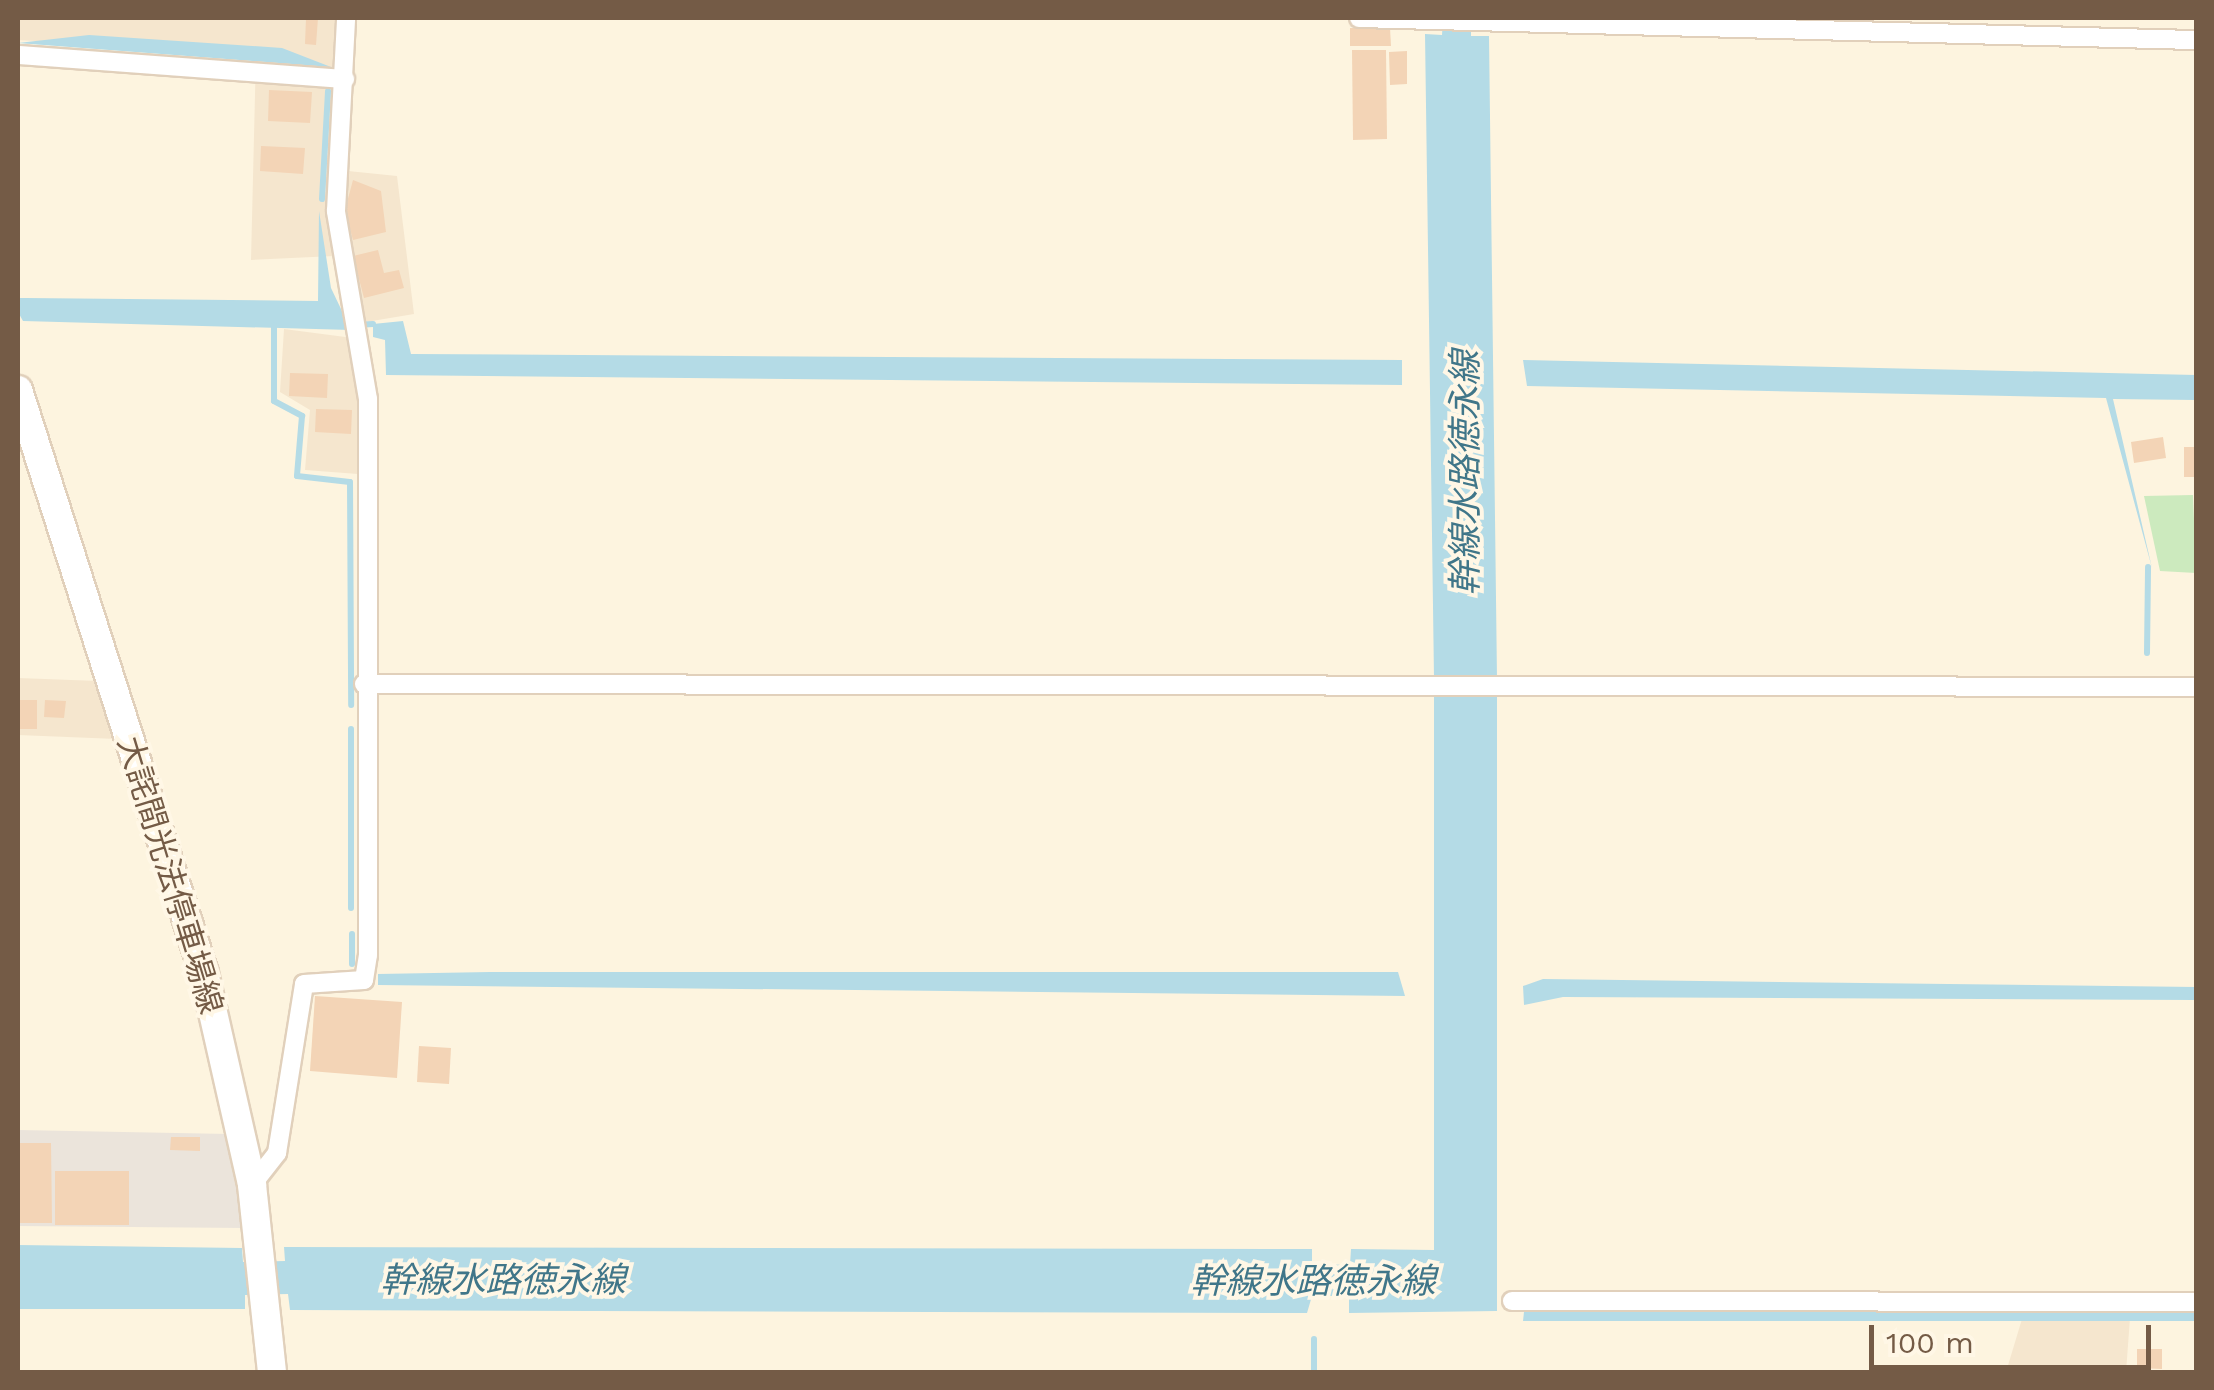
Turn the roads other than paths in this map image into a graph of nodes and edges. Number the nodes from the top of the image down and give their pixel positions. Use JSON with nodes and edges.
{"nodes":[{"id":1,"x":346,"y":18,"type":"edge"},
{"id":2,"x":1359,"y":18,"type":"edge"},
{"id":3,"x":2196,"y":40,"type":"edge"},
{"id":4,"x":18,"y":56,"type":"edge"},
{"id":5,"x":345,"y":79,"type":"junction"},
{"id":6,"x":18,"y":390,"type":"edge"},
{"id":7,"x":364,"y":684,"type":"junction"},
{"id":8,"x":2196,"y":686,"type":"edge"},
{"id":9,"x":252,"y":1185,"type":"junction"},
{"id":10,"x":1512,"y":1301,"type":"dead end"},
{"id":11,"x":2196,"y":1302,"type":"edge"},
{"id":12,"x":272,"y":1372,"type":"edge"}],
"edges":[{"from":1,"to":5,"type":"street"},
{"from":2,"to":3,"type":"street"},
{"from":4,"to":5,"type":"street"},
{"from":5,"to":7,"type":"street"},
{"from":6,"to":9,"type":"main road","name":"大詫間光法停車場線"},
{"from":7,"to":8,"type":"street"},
{"from":7,"to":9,"type":"street"},
{"from":9,"to":12,"type":"main road","name":"大詫間光法停車場線"},
{"from":10,"to":11,"type":"street"}]}
